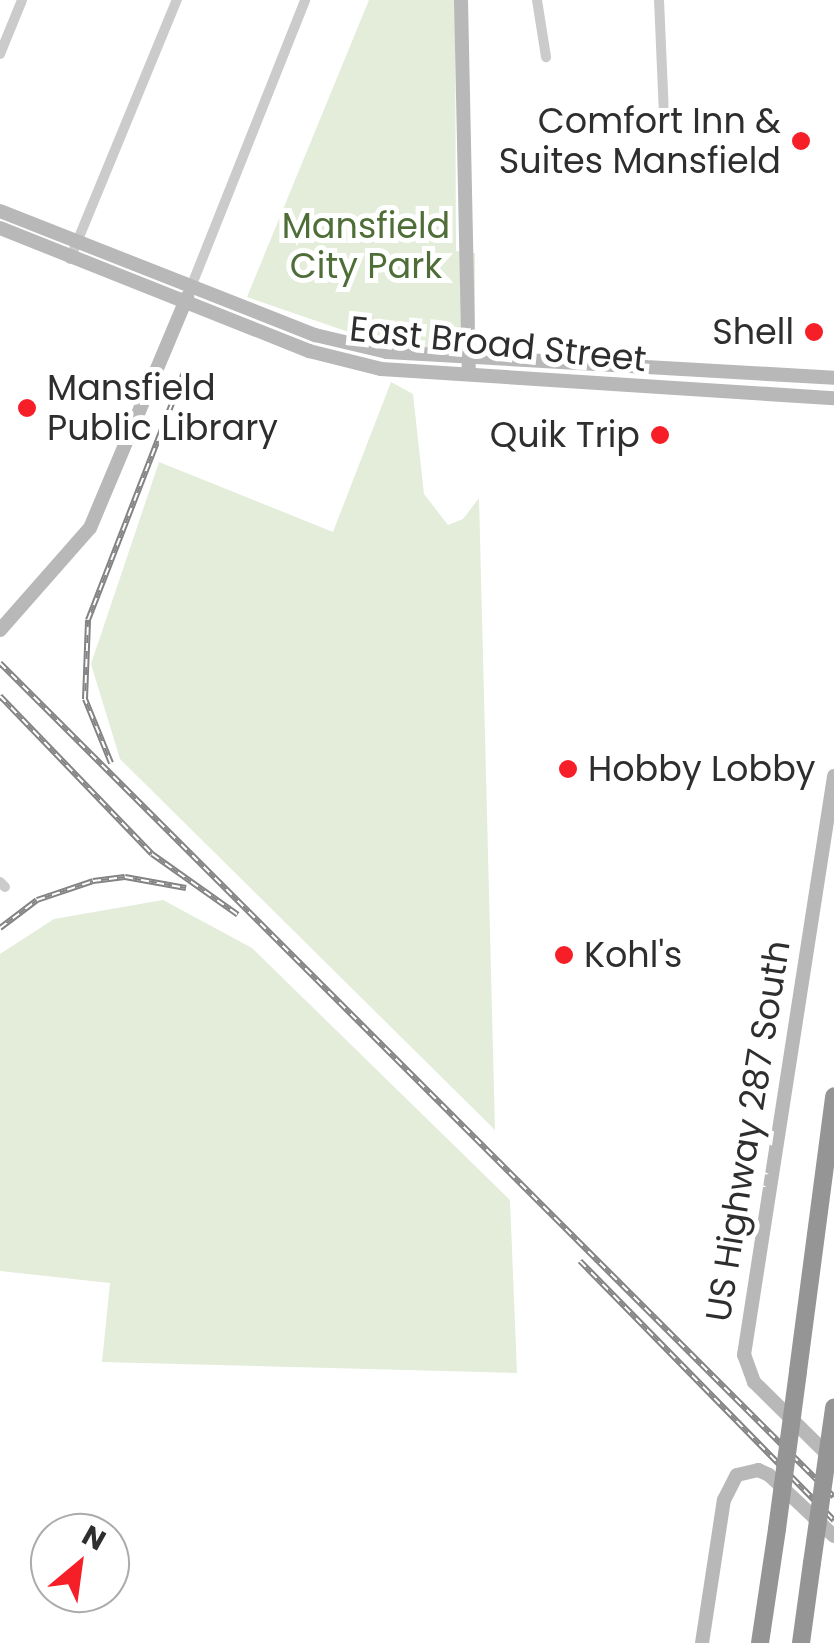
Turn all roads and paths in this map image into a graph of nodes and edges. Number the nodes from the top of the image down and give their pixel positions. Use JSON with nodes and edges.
{"nodes":[{"id":1,"x":22,"y":0,"type":"edge"},
{"id":2,"x":177,"y":0,"type":"edge"},
{"id":3,"x":306,"y":0,"type":"edge"},
{"id":4,"x":461,"y":0,"type":"edge"},
{"id":5,"x":537,"y":0,"type":"edge"},
{"id":6,"x":659,"y":0,"type":"edge"},
{"id":7,"x":0,"y":54,"type":"edge"},
{"id":8,"x":546,"y":57,"type":"dead end"},
{"id":9,"x":664,"y":114,"type":"dead end"},
{"id":10,"x":0,"y":211,"type":"edge"},
{"id":11,"x":0,"y":228,"type":"edge"},
{"id":12,"x":77,"y":242,"type":"junction"},
{"id":13,"x":70,"y":259,"type":"junction"},
{"id":14,"x":192,"y":287,"type":"junction"},
{"id":15,"x":185,"y":302,"type":"junction"},
{"id":16,"x":315,"y":335,"type":"junction"},
{"id":17,"x":309,"y":350,"type":"junction"},
{"id":18,"x":387,"y":352,"type":"junction"},
{"id":19,"x":469,"y":361,"type":"junction"},
{"id":20,"x":557,"y":366,"type":"junction"},
{"id":21,"x":381,"y":368,"type":"junction"},
{"id":22,"x":711,"y":373,"type":"junction"},
{"id":23,"x":468,"y":378,"type":"junction"},
{"id":24,"x":834,"y":378,"type":"edge"},
{"id":25,"x":557,"y":384,"type":"junction"},
{"id":26,"x":710,"y":394,"type":"junction"},
{"id":27,"x":834,"y":401,"type":"edge"},
{"id":28,"x":0,"y":630,"type":"edge"},
{"id":29,"x":834,"y":776,"type":"edge"},
{"id":30,"x":834,"y":1096,"type":"edge"},
{"id":31,"x":834,"y":1408,"type":"edge"},
{"id":32,"x":834,"y":1461,"type":"edge"},
{"id":33,"x":834,"y":1536,"type":"edge"},
{"id":34,"x":766,"y":1610,"type":"junction"},
{"id":35,"x":702,"y":1643,"type":"edge"},
{"id":36,"x":750,"y":1643,"type":"edge"},
{"id":37,"x":760,"y":1643,"type":"edge"},
{"id":38,"x":800,"y":1643,"type":"edge"}],
"edges":[{"from":1,"to":7,"type":"street"},
{"from":2,"to":12,"type":"street"},
{"from":3,"to":14,"type":"street"},
{"from":4,"to":19,"type":"main road"},
{"from":5,"to":8,"type":"street"},
{"from":6,"to":9,"type":"street"},
{"from":10,"to":12,"type":"main road","name":"East Broad Street"},
{"from":11,"to":13,"type":"main road","name":"East Broad Street"},
{"from":12,"to":13,"type":"street"},
{"from":12,"to":14,"type":"main road","name":"East Broad Street"},
{"from":13,"to":15,"type":"main road","name":"East Broad Street"},
{"from":14,"to":15,"type":"main road"},
{"from":14,"to":16,"type":"main road","name":"East Broad Street"},
{"from":15,"to":17,"type":"main road","name":"East Broad Street"},
{"from":15,"to":28,"type":"main road"},
{"from":16,"to":17,"type":"main road"},
{"from":16,"to":18,"type":"main road","name":"East Broad Street"},
{"from":17,"to":21,"type":"main road","name":"East Broad Street"},
{"from":18,"to":19,"type":"main road","name":"East Broad Street"},
{"from":18,"to":21,"type":"main road"},
{"from":19,"to":20,"type":"main road","name":"East Broad Street"},
{"from":19,"to":23,"type":"main road"},
{"from":20,"to":22,"type":"main road","name":"East Broad Street"},
{"from":20,"to":25,"type":"main road"},
{"from":21,"to":23,"type":"main road","name":"East Broad Street"},
{"from":22,"to":24,"type":"main road","name":"East Broad Street"},
{"from":22,"to":26,"type":"main road"},
{"from":23,"to":25,"type":"main road","name":"East Broad Street"},
{"from":25,"to":26,"type":"main road","name":"East Broad Street"},
{"from":26,"to":27,"type":"main road","name":"East Broad Street"},
{"from":29,"to":32,"type":"main road","name":"US Highway 287 South"},
{"from":30,"to":34,"type":"highway","bridge":true},
{"from":31,"to":38,"type":"highway","bridge":true},
{"from":33,"to":35,"type":"main road"},
{"from":34,"to":36,"type":"highway"},
{"from":34,"to":37,"type":"highway"}]}
